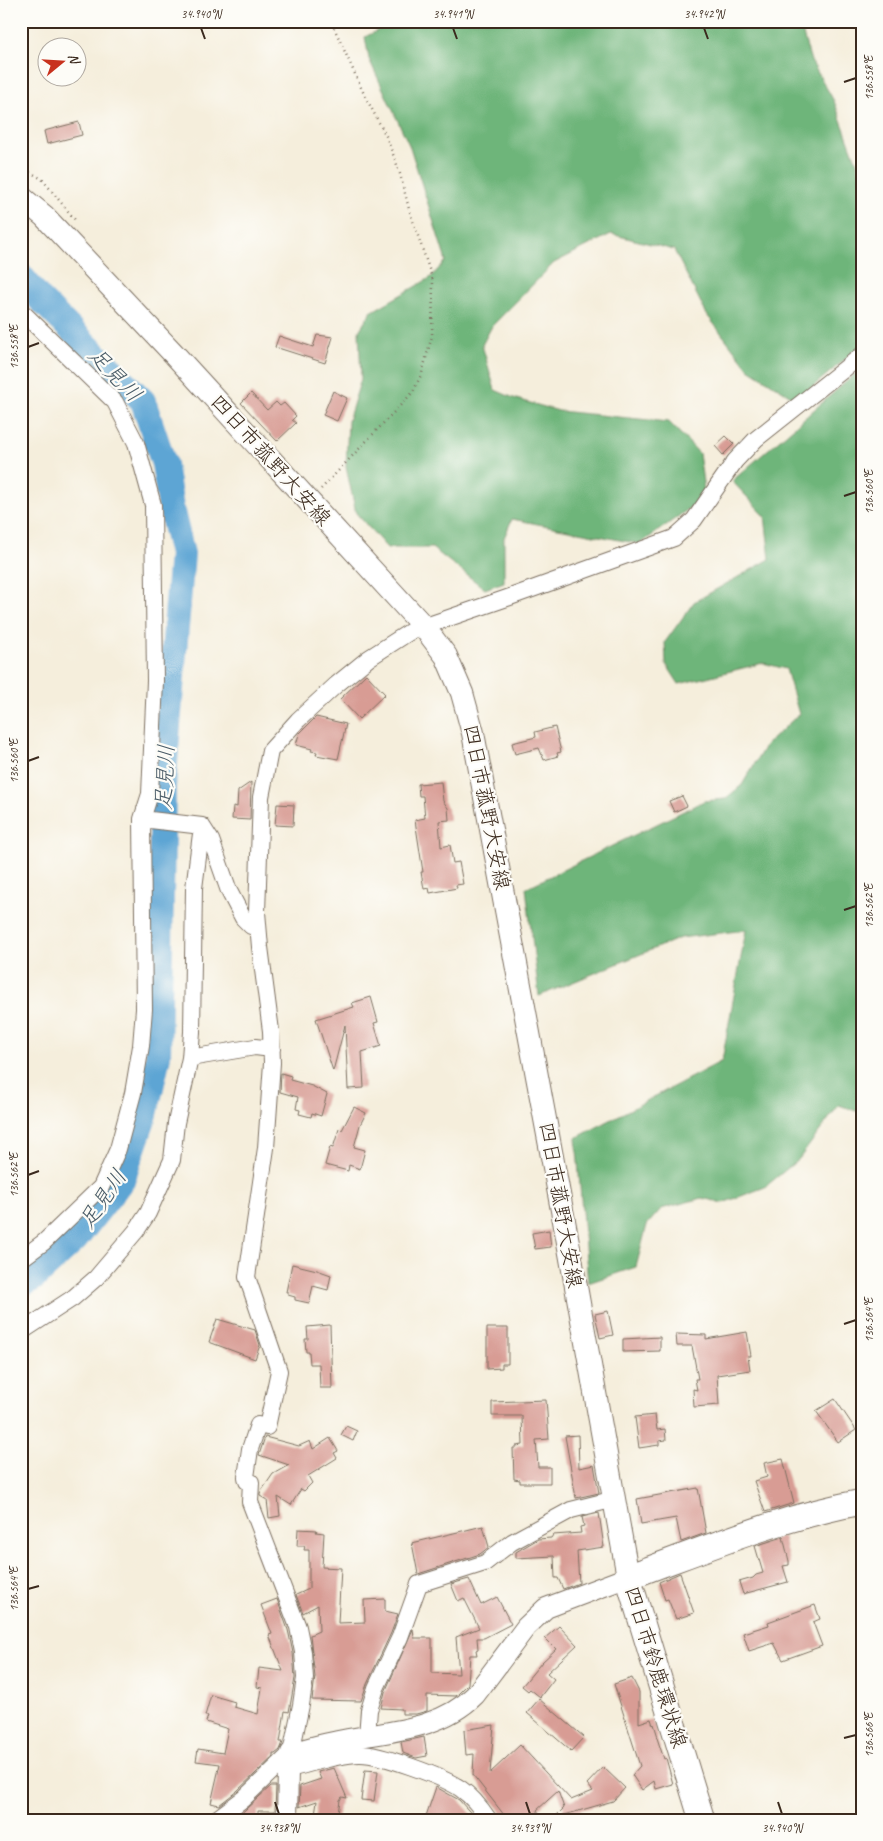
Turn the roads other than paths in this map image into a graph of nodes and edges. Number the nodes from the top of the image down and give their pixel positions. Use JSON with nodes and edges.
{"nodes":[{"id":1,"x":21,"y":196,"type":"edge"},
{"id":2,"x":21,"y":312,"type":"edge"},
{"id":3,"x":862,"y":355,"type":"edge"},
{"id":4,"x":424,"y":627,"type":"junction"},
{"id":5,"x":142,"y":818,"type":"junction"},
{"id":6,"x":202,"y":826,"type":"junction"},
{"id":7,"x":258,"y":927,"type":"junction"},
{"id":8,"x":272,"y":1050,"type":"junction"},
{"id":9,"x":190,"y":1058,"type":"junction"},
{"id":10,"x":21,"y":1259,"type":"edge"},
{"id":11,"x":21,"y":1332,"type":"edge"},
{"id":12,"x":615,"y":1499,"type":"junction"},
{"id":13,"x":862,"y":1502,"type":"edge"},
{"id":14,"x":628,"y":1577,"type":"junction"},
{"id":15,"x":367,"y":1736,"type":"junction"},
{"id":16,"x":290,"y":1761,"type":"junction"},
{"id":17,"x":215,"y":1820,"type":"edge"},
{"id":18,"x":286,"y":1820,"type":"edge"},
{"id":19,"x":490,"y":1820,"type":"edge"},
{"id":20,"x":702,"y":1820,"type":"edge"}],
"edges":[{"from":1,"to":4,"type":"main road","name":"四日市菰野大安線"},
{"from":2,"to":5,"type":"street"},
{"from":3,"to":4,"type":"street"},
{"from":4,"to":7,"type":"street"},
{"from":4,"to":12,"type":"main road","name":"四日市菰野大安線"},
{"from":5,"to":6,"type":"street"},
{"from":5,"to":10,"type":"street"},
{"from":6,"to":7,"type":"street"},
{"from":6,"to":9,"type":"street"},
{"from":7,"to":8,"type":"street"},
{"from":8,"to":9,"type":"street"},
{"from":8,"to":16,"type":"street"},
{"from":9,"to":11,"type":"street"},
{"from":12,"to":14,"type":"main road","name":"四日市菰野大安線"},
{"from":12,"to":15,"type":"street"},
{"from":13,"to":14,"type":"main road","name":"四日市鈴鹿環状線"},
{"from":14,"to":15,"type":"street"},
{"from":14,"to":20,"type":"main road","name":"四日市鈴鹿環状線"},
{"from":15,"to":16,"type":"street"},
{"from":16,"to":17,"type":"street"},
{"from":16,"to":18,"type":"street"},
{"from":16,"to":19,"type":"street"}]}
